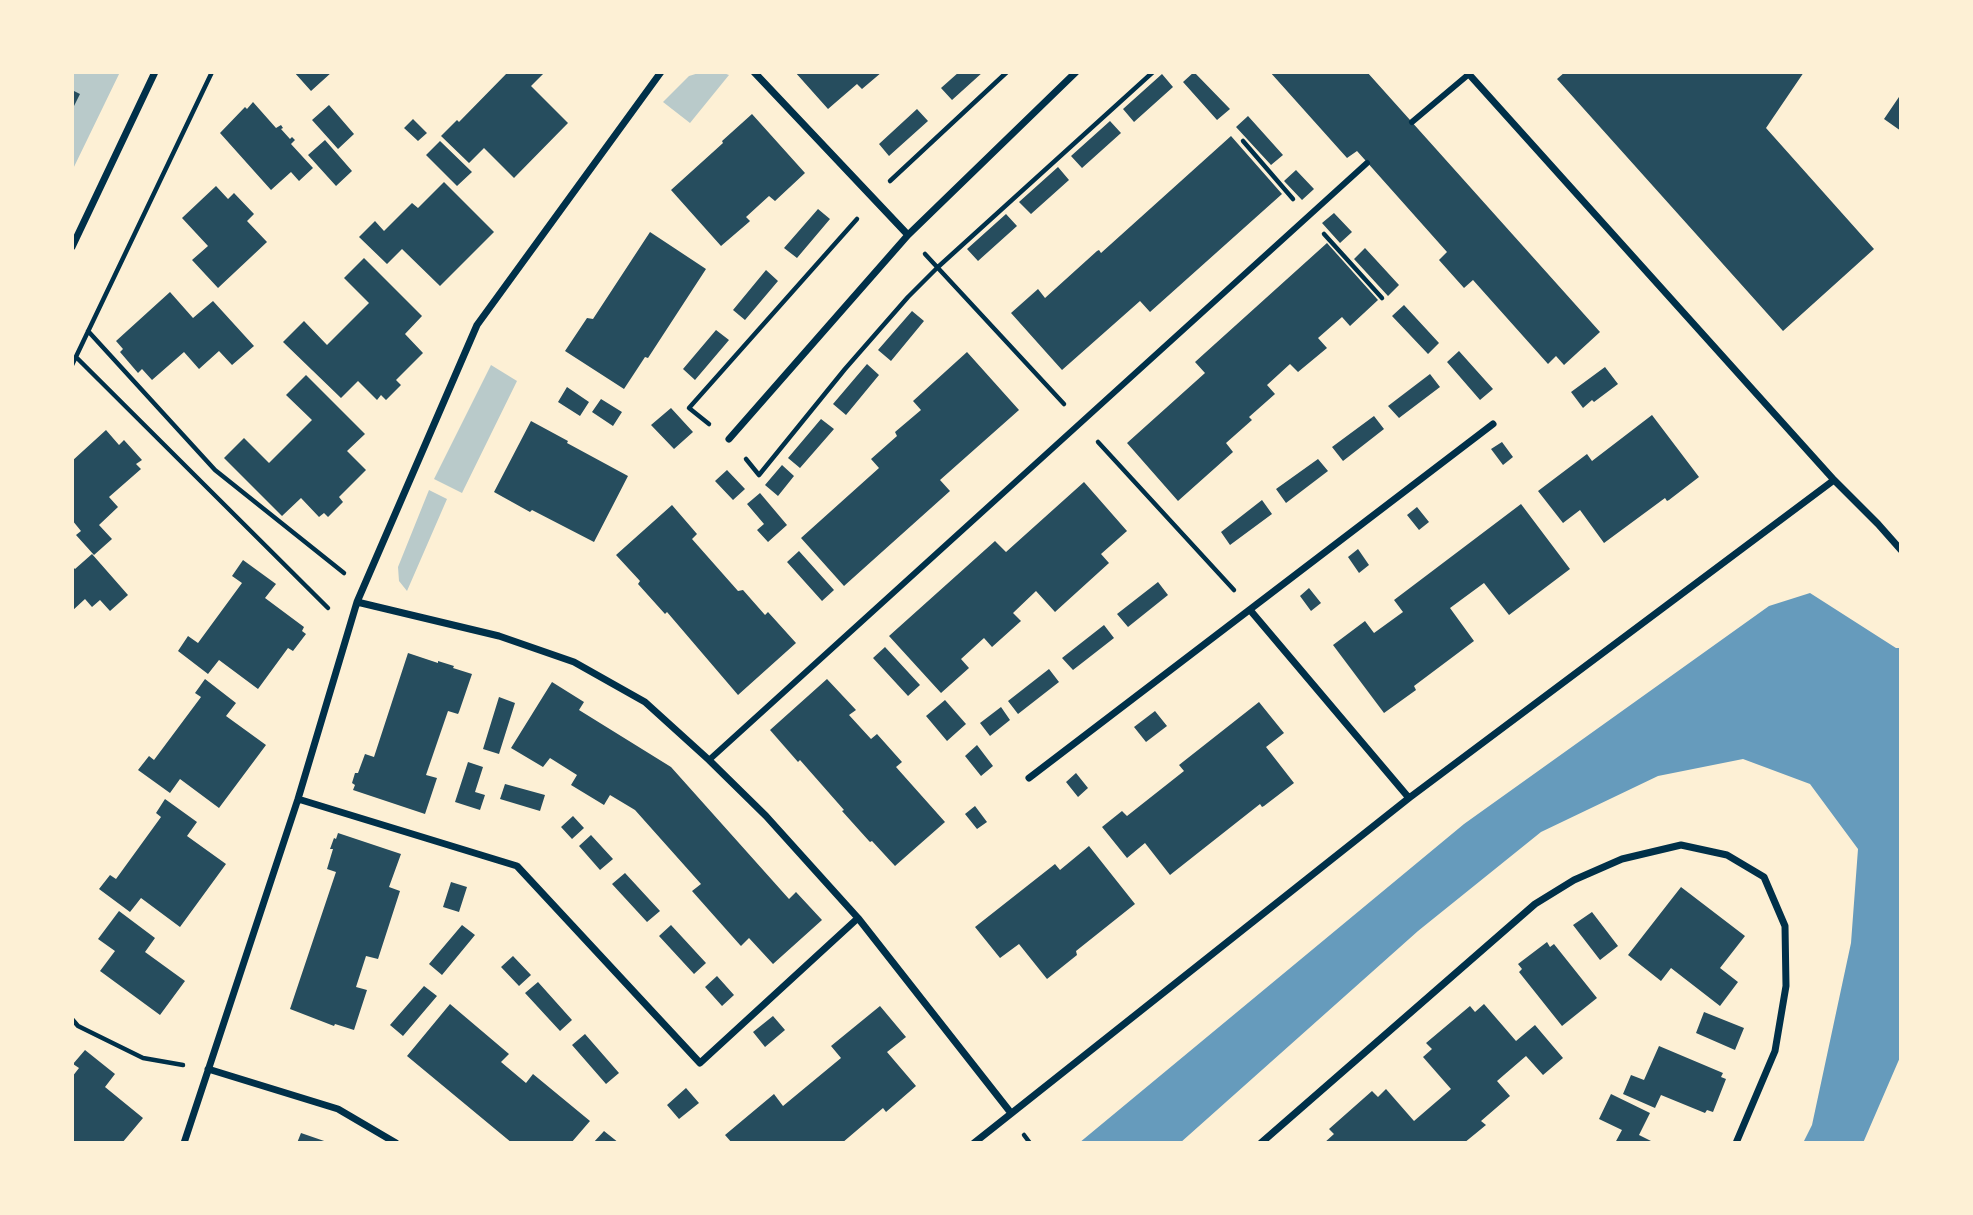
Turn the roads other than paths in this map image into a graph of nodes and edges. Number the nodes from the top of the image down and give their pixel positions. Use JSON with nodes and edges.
{"nodes":[{"id":1,"x":155,"y":72,"type":"edge"},
{"id":2,"x":661,"y":72,"type":"edge"},
{"id":3,"x":754,"y":72,"type":"edge"},
{"id":4,"x":1076,"y":72,"type":"edge"},
{"id":5,"x":1469,"y":73,"type":"edge"},
{"id":6,"x":1412,"y":122,"type":"dead end"},
{"id":7,"x":1367,"y":163,"type":"dead end"},
{"id":8,"x":908,"y":235,"type":"junction"},
{"id":9,"x":72,"y":247,"type":"edge"},
{"id":10,"x":1493,"y":424,"type":"dead end"},
{"id":11,"x":729,"y":439,"type":"road end"},
{"id":12,"x":1834,"y":480,"type":"junction"},
{"id":13,"x":1901,"y":550,"type":"edge"},
{"id":14,"x":357,"y":602,"type":"junction"},
{"id":15,"x":1250,"y":610,"type":"junction"},
{"id":16,"x":709,"y":760,"type":"junction"},
{"id":17,"x":1029,"y":778,"type":"dead end"},
{"id":18,"x":1409,"y":798,"type":"junction"},
{"id":19,"x":298,"y":799,"type":"junction"},
{"id":20,"x":859,"y":918,"type":"junction"},
{"id":21,"x":208,"y":1069,"type":"junction"},
{"id":22,"x":1011,"y":1113,"type":"junction"},
{"id":23,"x":184,"y":1143,"type":"edge"},
{"id":24,"x":396,"y":1143,"type":"edge"},
{"id":25,"x":974,"y":1143,"type":"edge"},
{"id":26,"x":1261,"y":1143,"type":"edge"},
{"id":27,"x":1736,"y":1143,"type":"edge"}],
"edges":[{"from":1,"to":9,"type":"street"},
{"from":2,"to":14,"type":"street"},
{"from":3,"to":8,"type":"street"},
{"from":4,"to":8,"type":"street"},
{"from":5,"to":6,"type":"street"},
{"from":5,"to":12,"type":"street"},
{"from":7,"to":16,"type":"street"},
{"from":8,"to":11,"type":"street"},
{"from":10,"to":15,"type":"street"},
{"from":12,"to":13,"type":"street"},
{"from":12,"to":18,"type":"street"},
{"from":14,"to":16,"type":"street"},
{"from":14,"to":19,"type":"street"},
{"from":15,"to":17,"type":"street"},
{"from":15,"to":18,"type":"street"},
{"from":16,"to":20,"type":"street"},
{"from":18,"to":22,"type":"street"},
{"from":19,"to":20,"type":"street"},
{"from":19,"to":21,"type":"street"},
{"from":20,"to":22,"type":"street"},
{"from":21,"to":23,"type":"street"},
{"from":21,"to":24,"type":"street"},
{"from":22,"to":25,"type":"street"},
{"from":26,"to":27,"type":"street"}]}
